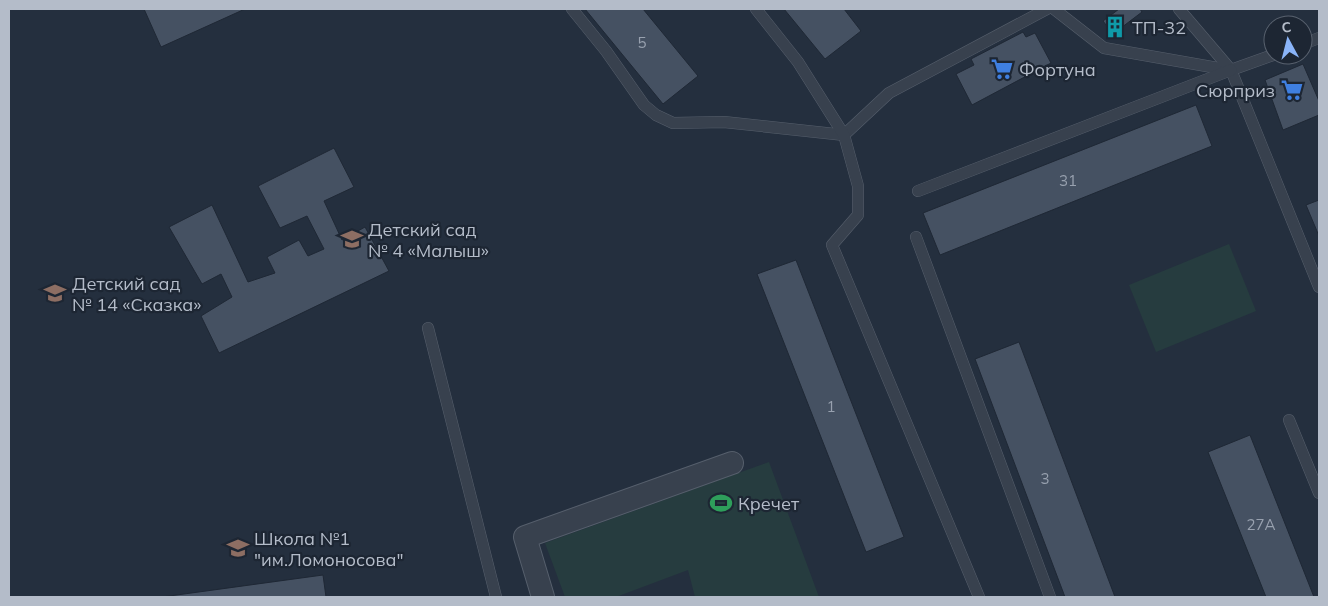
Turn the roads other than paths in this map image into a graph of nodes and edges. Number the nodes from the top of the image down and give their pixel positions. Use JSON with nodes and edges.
{"nodes":[{"id":1,"x":572,"y":9,"type":"edge"},
{"id":2,"x":756,"y":9,"type":"edge"},
{"id":3,"x":1048,"y":9,"type":"edge"},
{"id":4,"x":1054,"y":9,"type":"edge"},
{"id":5,"x":1179,"y":9,"type":"edge"},
{"id":6,"x":1263,"y":58,"type":"edge"},
{"id":7,"x":1230,"y":70,"type":"junction"},
{"id":8,"x":844,"y":135,"type":"junction"},
{"id":9,"x":918,"y":191,"type":"dead end"},
{"id":10,"x":916,"y":238,"type":"dead end"},
{"id":11,"x":1319,"y":287,"type":"edge"},
{"id":12,"x":428,"y":328,"type":"dead end"},
{"id":13,"x":1290,"y":420,"type":"dead end"},
{"id":14,"x":732,"y":463,"type":"dead end"},
{"id":15,"x":1319,"y":493,"type":"edge"},
{"id":16,"x":496,"y":597,"type":"edge"},
{"id":17,"x":543,"y":597,"type":"edge"},
{"id":18,"x":979,"y":597,"type":"edge"},
{"id":19,"x":1050,"y":597,"type":"edge"}],
"edges":[{"from":1,"to":8,"type":"lane"},
{"from":2,"to":8,"type":"lane"},
{"from":3,"to":8,"type":"lane"},
{"from":4,"to":7,"type":"lane"},
{"from":5,"to":7,"type":"lane"},
{"from":6,"to":7,"type":"lane"},
{"from":7,"to":9,"type":"lane"},
{"from":7,"to":11,"type":"lane"},
{"from":8,"to":18,"type":"lane"},
{"from":10,"to":19,"type":"lane"},
{"from":12,"to":16,"type":"lane"},
{"from":13,"to":15,"type":"lane"},
{"from":14,"to":17,"type":"street"}]}
